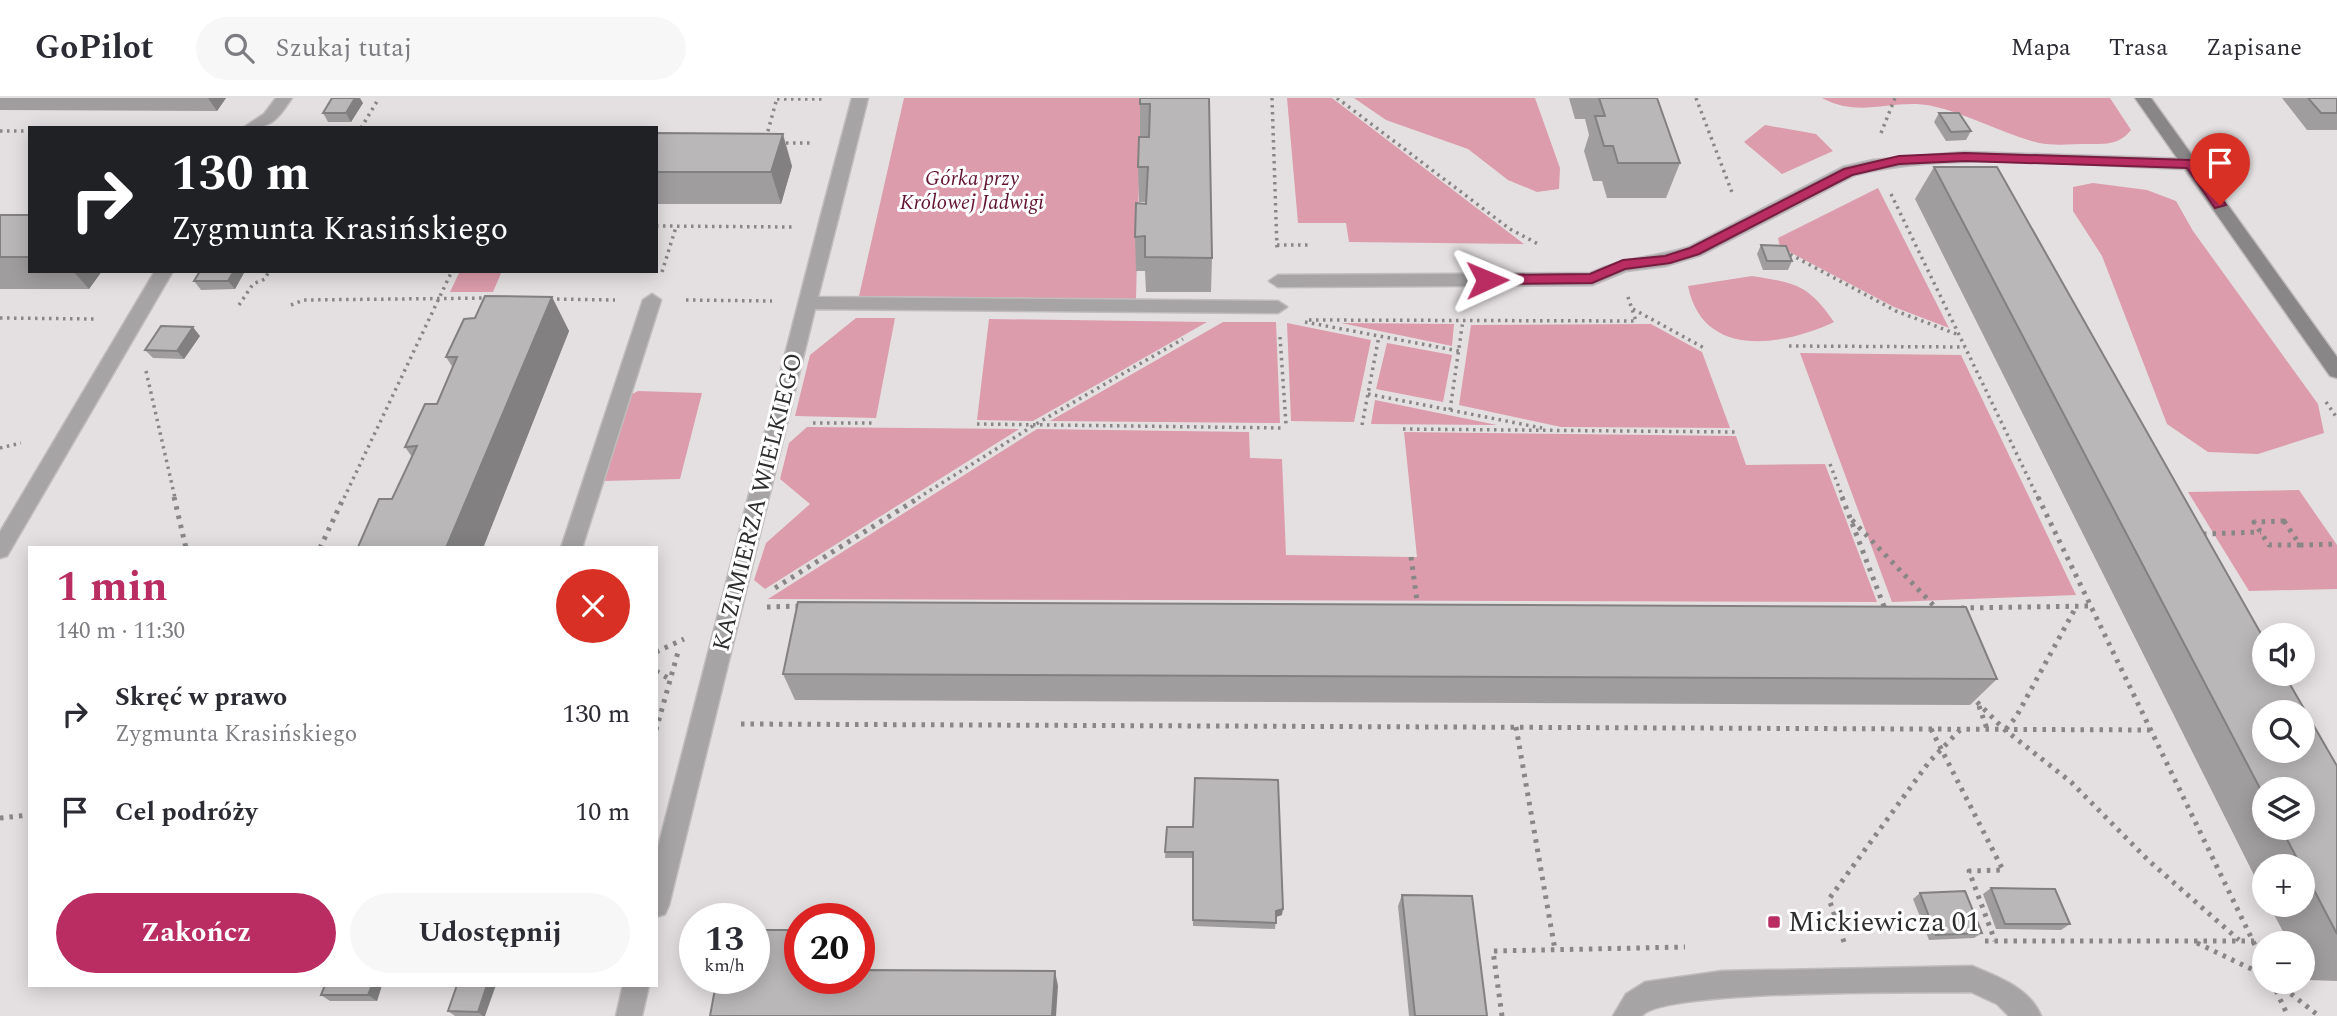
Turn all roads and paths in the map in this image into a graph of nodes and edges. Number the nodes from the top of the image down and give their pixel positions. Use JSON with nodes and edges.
{"nodes":[{"id":1,"x":284,"y":98,"type":"edge"},
{"id":2,"x":379,"y":98,"type":"edge"},
{"id":3,"x":777,"y":98,"type":"edge"},
{"id":4,"x":1272,"y":98,"type":"edge"},
{"id":5,"x":1337,"y":98,"type":"edge"},
{"id":6,"x":1696,"y":98,"type":"edge"},
{"id":7,"x":1895,"y":98,"type":"edge"},
{"id":8,"x":2143,"y":98,"type":"edge"},
{"id":9,"x":860,"y":99,"type":"edge"},
{"id":10,"x":254,"y":126,"type":"edge"},
{"id":11,"x":361,"y":126,"type":"edge"},
{"id":12,"x":0,"y":131,"type":"edge"},
{"id":13,"x":28,"y":131,"type":"edge"},
{"id":14,"x":1879,"y":138,"type":"dead end"},
{"id":15,"x":765,"y":142,"type":"edge"},
{"id":16,"x":778,"y":143,"type":"edge"},
{"id":17,"x":848,"y":143,"type":"junction"},
{"id":18,"x":2190,"y":164,"type":"junction"},
{"id":19,"x":1885,"y":182,"type":"dead end"},
{"id":20,"x":1734,"y":197,"type":"dead end"},
{"id":21,"x":828,"y":223,"type":"junction"},
{"id":22,"x":658,"y":226,"type":"edge"},
{"id":23,"x":676,"y":227,"type":"junction"},
{"id":24,"x":1277,"y":245,"type":"junction"},
{"id":25,"x":1317,"y":245,"type":"dead end"},
{"id":26,"x":1774,"y":245,"type":"edge"},
{"id":27,"x":1531,"y":247,"type":"dead end"},
{"id":28,"x":162,"y":273,"type":"edge"},
{"id":29,"x":268,"y":273,"type":"edge"},
{"id":30,"x":451,"y":273,"type":"edge"},
{"id":31,"x":1278,"y":281,"type":"joint"},
{"id":32,"x":440,"y":297,"type":"junction"},
{"id":33,"x":493,"y":298,"type":"edge"},
{"id":34,"x":546,"y":299,"type":"edge"},
{"id":35,"x":653,"y":300,"type":"junction"},
{"id":36,"x":808,"y":303,"type":"junction"},
{"id":37,"x":239,"y":305,"type":"dead end"},
{"id":38,"x":291,"y":305,"type":"dead end"},
{"id":39,"x":1238,"y":307,"type":"junction"},
{"id":40,"x":1632,"y":309,"type":"dead end"},
{"id":41,"x":1283,"y":316,"type":"junction"},
{"id":42,"x":0,"y":318,"type":"edge"},
{"id":43,"x":135,"y":318,"type":"junction"},
{"id":44,"x":1463,"y":320,"type":"junction"},
{"id":45,"x":1636,"y":321,"type":"dead end"},
{"id":46,"x":1379,"y":336,"type":"junction"},
{"id":47,"x":1960,"y":336,"type":"junction"},
{"id":48,"x":1789,"y":346,"type":"dead end"},
{"id":49,"x":1965,"y":347,"type":"junction"},
{"id":50,"x":1706,"y":349,"type":"dead end"},
{"id":51,"x":1459,"y":351,"type":"junction"},
{"id":52,"x":115,"y":353,"type":"junction"},
{"id":53,"x":2337,"y":371,"type":"edge"},
{"id":54,"x":1368,"y":394,"type":"junction"},
{"id":55,"x":1450,"y":410,"type":"junction"},
{"id":56,"x":778,"y":422,"type":"junction"},
{"id":57,"x":875,"y":423,"type":"dead end"},
{"id":58,"x":976,"y":424,"type":"dead end"},
{"id":59,"x":1036,"y":424,"type":"junction"},
{"id":60,"x":1286,"y":424,"type":"dead end"},
{"id":61,"x":1362,"y":425,"type":"dead end"},
{"id":62,"x":1281,"y":428,"type":"dead end"},
{"id":63,"x":1403,"y":429,"type":"dead end"},
{"id":64,"x":1553,"y":430,"type":"junction"},
{"id":65,"x":1735,"y":432,"type":"dead end"},
{"id":66,"x":1830,"y":464,"type":"dead end"},
{"id":67,"x":1852,"y":520,"type":"junction"},
{"id":68,"x":2196,"y":522,"type":"edge"},
{"id":69,"x":2261,"y":532,"type":"junction"},
{"id":70,"x":2203,"y":534,"type":"junction"},
{"id":71,"x":2337,"y":544,"type":"edge"},
{"id":72,"x":2300,"y":545,"type":"junction"},
{"id":73,"x":186,"y":546,"type":"edge"},
{"id":74,"x":321,"y":546,"type":"edge"},
{"id":75,"x":572,"y":546,"type":"edge"},
{"id":76,"x":2210,"y":546,"type":"edge"},
{"id":77,"x":0,"y":550,"type":"edge"},
{"id":78,"x":1411,"y":557,"type":"dead end"},
{"id":79,"x":769,"y":592,"type":"dead end"},
{"id":80,"x":813,"y":606,"type":"edge"},
{"id":81,"x":2091,"y":606,"type":"junction"},
{"id":82,"x":772,"y":607,"type":"dead end"},
{"id":83,"x":2076,"y":607,"type":"junction"},
{"id":84,"x":1405,"y":608,"type":"edge"},
{"id":85,"x":1418,"y":608,"type":"junction"},
{"id":86,"x":1432,"y":608,"type":"edge"},
{"id":87,"x":1872,"y":609,"type":"edge"},
{"id":88,"x":1885,"y":609,"type":"junction"},
{"id":89,"x":1898,"y":609,"type":"edge"},
{"id":90,"x":1923,"y":609,"type":"edge"},
{"id":91,"x":1936,"y":609,"type":"junction"},
{"id":92,"x":1942,"y":617,"type":"edge"},
{"id":93,"x":1972,"y":689,"type":"edge"},
{"id":94,"x":1977,"y":702,"type":"junction"},
{"id":95,"x":731,"y":724,"type":"dead end"},
{"id":96,"x":1516,"y":727,"type":"junction"},
{"id":97,"x":1931,"y":729,"type":"junction"},
{"id":98,"x":1960,"y":729,"type":"junction"},
{"id":99,"x":1987,"y":729,"type":"junction"},
{"id":100,"x":2005,"y":730,"type":"junction"},
{"id":101,"x":2152,"y":730,"type":"junction"},
{"id":102,"x":1942,"y":749,"type":"junction"},
{"id":103,"x":28,"y":815,"type":"edge"},
{"id":104,"x":0,"y":818,"type":"edge"},
{"id":105,"x":658,"y":897,"type":"edge"},
{"id":106,"x":2252,"y":937,"type":"edge"},
{"id":107,"x":2047,"y":940,"type":"dead end"},
{"id":108,"x":2239,"y":940,"type":"junction"},
{"id":109,"x":1995,"y":941,"type":"dead end"},
{"id":110,"x":2193,"y":941,"type":"junction"},
{"id":111,"x":2252,"y":941,"type":"edge"},
{"id":112,"x":1844,"y":942,"type":"dead end"},
{"id":113,"x":1555,"y":950,"type":"dead end"},
{"id":114,"x":2252,"y":969,"type":"edge"},
{"id":115,"x":636,"y":987,"type":"edge"},
{"id":116,"x":2279,"y":994,"type":"edge"},
{"id":117,"x":2290,"y":994,"type":"edge"},
{"id":118,"x":629,"y":1016,"type":"edge"},
{"id":119,"x":1626,"y":1016,"type":"edge"},
{"id":120,"x":2028,"y":1016,"type":"edge"},
{"id":121,"x":2288,"y":1016,"type":"edge"},
{"id":122,"x":2319,"y":1016,"type":"edge"}],
"edges":[{"from":1,"to":10,"type":"street"},
{"from":2,"to":11,"type":"path"},
{"from":3,"to":9,"type":"path"},
{"from":3,"to":15,"type":"path"},
{"from":4,"to":24,"type":"path"},
{"from":5,"to":27,"type":"path"},
{"from":6,"to":20,"type":"path"},
{"from":7,"to":14,"type":"path"},
{"from":8,"to":18,"type":"street"},
{"from":9,"to":17,"type":"street","name":"KAZIMIERZA WIELKIEGO"},
{"from":12,"to":13,"type":"path"},
{"from":16,"to":17,"type":"path"},
{"from":17,"to":21,"type":"street","name":"KAZIMIERZA WIELKIEGO"},
{"from":18,"to":31,"type":"street"},
{"from":18,"to":53,"type":"street"},
{"from":19,"to":47,"type":"path"},
{"from":21,"to":23,"type":"path"},
{"from":21,"to":36,"type":"street","name":"KAZIMIERZA WIELKIEGO"},
{"from":22,"to":23,"type":"path"},
{"from":23,"to":35,"type":"path"},
{"from":24,"to":25,"type":"path"},
{"from":24,"to":31,"type":"path"},
{"from":26,"to":47,"type":"path"},
{"from":28,"to":43,"type":"street"},
{"from":29,"to":37,"type":"path"},
{"from":30,"to":32,"type":"path"},
{"from":32,"to":33,"type":"path"},
{"from":32,"to":38,"type":"path"},
{"from":32,"to":74,"type":"path"},
{"from":34,"to":35,"type":"path"},
{"from":35,"to":36,"type":"path"},
{"from":35,"to":75,"type":"street"},
{"from":36,"to":39,"type":"street"},
{"from":36,"to":56,"type":"street","name":"KAZIMIERZA WIELKIEGO"},
{"from":39,"to":41,"type":"street"},
{"from":39,"to":59,"type":"path"},
{"from":40,"to":50,"type":"path"},
{"from":41,"to":44,"type":"path"},
{"from":41,"to":46,"type":"path"},
{"from":41,"to":60,"type":"path"},
{"from":42,"to":43,"type":"path"},
{"from":43,"to":52,"type":"street"},
{"from":44,"to":45,"type":"path"},
{"from":44,"to":51,"type":"path"},
{"from":46,"to":51,"type":"path"},
{"from":46,"to":54,"type":"path"},
{"from":47,"to":49,"type":"path"},
{"from":48,"to":49,"type":"path"},
{"from":49,"to":81,"type":"path"},
{"from":51,"to":55,"type":"path"},
{"from":52,"to":73,"type":"path"},
{"from":52,"to":77,"type":"street"},
{"from":54,"to":55,"type":"path"},
{"from":54,"to":61,"type":"path"},
{"from":55,"to":64,"type":"path"},
{"from":56,"to":57,"type":"path"},
{"from":56,"to":105,"type":"street","name":"KAZIMIERZA WIELKIEGO"},
{"from":58,"to":59,"type":"path"},
{"from":59,"to":62,"type":"path"},
{"from":59,"to":79,"type":"path"},
{"from":63,"to":64,"type":"path"},
{"from":64,"to":65,"type":"path"},
{"from":66,"to":67,"type":"path"},
{"from":67,"to":88,"type":"path"},
{"from":67,"to":91,"type":"path"},
{"from":68,"to":70,"type":"path"},
{"from":69,"to":70,"type":"path"},
{"from":69,"to":72,"type":"path"},
{"from":69,"to":72,"type":"path"},
{"from":70,"to":76,"type":"path"},
{"from":71,"to":72,"type":"path"},
{"from":78,"to":85,"type":"path"},
{"from":80,"to":82,"type":"path"},
{"from":81,"to":83,"type":"path"},
{"from":81,"to":101,"type":"path"},
{"from":83,"to":91,"type":"path"},
{"from":83,"to":100,"type":"path"},
{"from":84,"to":85,"type":"path"},
{"from":85,"to":86,"type":"path"},
{"from":87,"to":88,"type":"path"},
{"from":88,"to":89,"type":"path"},
{"from":90,"to":91,"type":"path"},
{"from":91,"to":92,"type":"path"},
{"from":93,"to":94,"type":"path"},
{"from":94,"to":99,"type":"path"},
{"from":94,"to":100,"type":"path"},
{"from":95,"to":96,"type":"path"},
{"from":96,"to":97,"type":"path"},
{"from":96,"to":113,"type":"path"},
{"from":97,"to":98,"type":"path"},
{"from":97,"to":102,"type":"path"},
{"from":98,"to":99,"type":"path"},
{"from":98,"to":102,"type":"path"},
{"from":99,"to":100,"type":"path"},
{"from":100,"to":101,"type":"path"},
{"from":100,"to":108,"type":"path"},
{"from":101,"to":106,"type":"path"},
{"from":102,"to":109,"type":"path"},
{"from":102,"to":112,"type":"path"},
{"from":103,"to":104,"type":"path"},
{"from":107,"to":110,"type":"path"},
{"from":108,"to":110,"type":"path"},
{"from":108,"to":111,"type":"path"},
{"from":110,"to":114,"type":"path"},
{"from":115,"to":118,"type":"street"},
{"from":116,"to":121,"type":"path"},
{"from":117,"to":122,"type":"path"},
{"from":119,"to":120,"type":"street"}]}
